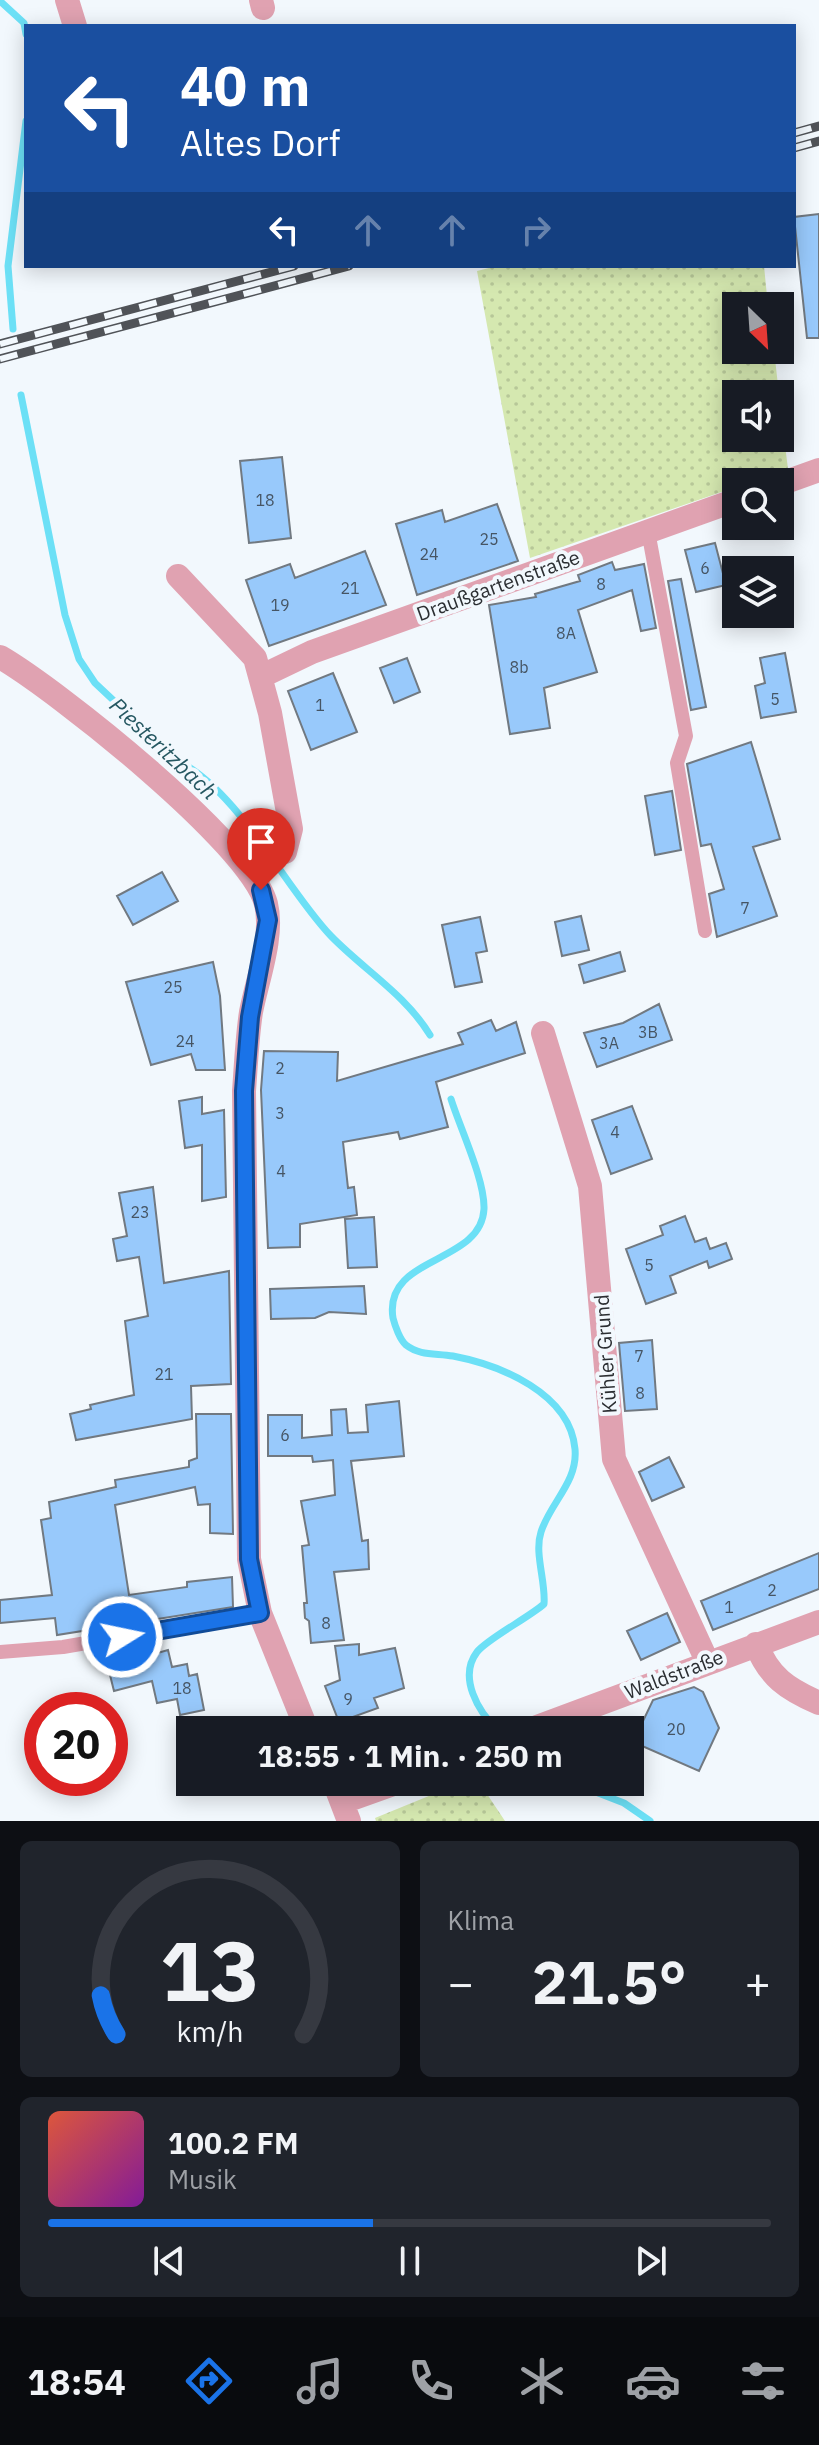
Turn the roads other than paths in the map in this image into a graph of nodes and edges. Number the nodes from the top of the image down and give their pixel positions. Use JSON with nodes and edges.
{"nodes":[{"id":1,"x":67,"y":0,"type":"edge"},
{"id":2,"x":74,"y":24,"type":"edge"},
{"id":3,"x":819,"y":470,"type":"edge"},
{"id":4,"x":794,"y":479,"type":"edge"},
{"id":5,"x":722,"y":505,"type":"edge"},
{"id":6,"x":648,"y":531,"type":"junction"},
{"id":7,"x":178,"y":576,"type":"dead end"},
{"id":8,"x":0,"y":657,"type":"edge"},
{"id":9,"x":262,"y":676,"type":"junction"},
{"id":10,"x":285,"y":852,"type":"dead end"},
{"id":11,"x":705,"y":931,"type":"dead end"},
{"id":12,"x":543,"y":1033,"type":"dead end"},
{"id":13,"x":260,"y":1613,"type":"junction"},
{"id":14,"x":819,"y":1622,"type":"edge"},
{"id":15,"x":756,"y":1644,"type":"junction"},
{"id":16,"x":0,"y":1652,"type":"edge"},
{"id":17,"x":707,"y":1661,"type":"junction"},
{"id":18,"x":819,"y":1703,"type":"edge"},
{"id":19,"x":301,"y":1716,"type":"edge"},
{"id":20,"x":565,"y":1716,"type":"edge"}],
"edges":[{"from":1,"to":2,"type":"street"},
{"from":3,"to":4,"type":"street"},
{"from":5,"to":6,"type":"street","name":"Draußgartenstraße"},
{"from":6,"to":9,"type":"street","name":"Draußgartenstraße"},
{"from":6,"to":11,"type":"lane"},
{"from":7,"to":9,"type":"street"},
{"from":8,"to":13,"type":"street"},
{"from":9,"to":10,"type":"street"},
{"from":12,"to":17,"type":"street","name":"Kühler Grund"},
{"from":13,"to":16,"type":"lane"},
{"from":13,"to":19,"type":"street"},
{"from":14,"to":15,"type":"street","name":"Waldstraße"},
{"from":15,"to":17,"type":"street","name":"Waldstraße"},
{"from":15,"to":18,"type":"street"},
{"from":17,"to":20,"type":"street","name":"Waldstraße"}]}
